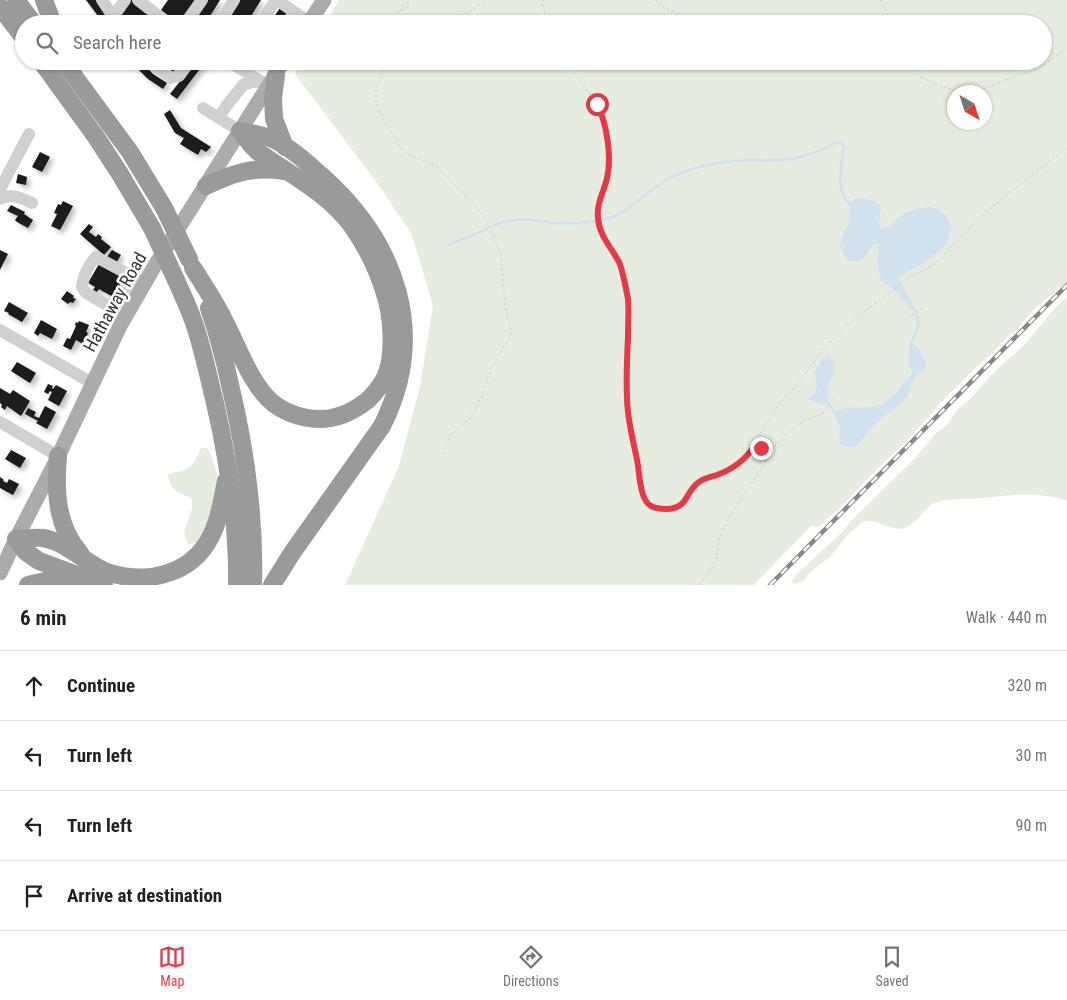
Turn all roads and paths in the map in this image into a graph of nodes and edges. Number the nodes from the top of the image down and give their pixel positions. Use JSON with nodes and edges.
{"nodes":[{"id":1,"x":16,"y":0,"type":"edge"},
{"id":2,"x":44,"y":0,"type":"edge"},
{"id":3,"x":102,"y":0,"type":"edge"},
{"id":4,"x":125,"y":0,"type":"edge"},
{"id":5,"x":138,"y":0,"type":"edge"},
{"id":6,"x":202,"y":0,"type":"edge"},
{"id":7,"x":234,"y":0,"type":"edge"},
{"id":8,"x":276,"y":0,"type":"edge"},
{"id":9,"x":324,"y":0,"type":"edge"},
{"id":10,"x":486,"y":0,"type":"edge"},
{"id":11,"x":538,"y":0,"type":"edge"},
{"id":12,"x":543,"y":0,"type":"edge"},
{"id":13,"x":655,"y":0,"type":"edge"},
{"id":14,"x":881,"y":0,"type":"edge"},
{"id":15,"x":0,"y":7,"type":"edge"},
{"id":16,"x":544,"y":9,"type":"junction"},
{"id":17,"x":400,"y":11,"type":"dead end"},
{"id":18,"x":27,"y":15,"type":"edge"},
{"id":19,"x":50,"y":15,"type":"edge"},
{"id":20,"x":112,"y":15,"type":"edge"},
{"id":21,"x":118,"y":15,"type":"edge"},
{"id":22,"x":157,"y":15,"type":"edge"},
{"id":23,"x":191,"y":15,"type":"edge"},
{"id":24,"x":225,"y":15,"type":"edge"},
{"id":25,"x":266,"y":15,"type":"edge"},
{"id":26,"x":298,"y":15,"type":"edge"},
{"id":27,"x":314,"y":15,"type":"edge"},
{"id":28,"x":394,"y":15,"type":"edge"},
{"id":29,"x":459,"y":15,"type":"edge"},
{"id":30,"x":546,"y":15,"type":"edge"},
{"id":31,"x":680,"y":15,"type":"edge"},
{"id":32,"x":888,"y":15,"type":"edge"},
{"id":33,"x":0,"y":26,"type":"edge"},
{"id":34,"x":15,"y":26,"type":"edge"},
{"id":35,"x":15,"y":42,"type":"edge"},
{"id":36,"x":1067,"y":48,"type":"edge"},
{"id":37,"x":1052,"y":58,"type":"edge"},
{"id":38,"x":39,"y":70,"type":"edge"},
{"id":39,"x":48,"y":70,"type":"edge"},
{"id":40,"x":70,"y":70,"type":"edge"},
{"id":41,"x":79,"y":70,"type":"edge"},
{"id":42,"x":161,"y":70,"type":"edge"},
{"id":43,"x":183,"y":70,"type":"edge"},
{"id":44,"x":383,"y":70,"type":"edge"},
{"id":45,"x":572,"y":70,"type":"edge"},
{"id":46,"x":915,"y":70,"type":"edge"},
{"id":47,"x":1034,"y":70,"type":"edge"},
{"id":48,"x":275,"y":72,"type":"edge"},
{"id":49,"x":204,"y":108,"type":"dead end"},
{"id":50,"x":219,"y":118,"type":"junction"},
{"id":51,"x":240,"y":131,"type":"junction"},
{"id":52,"x":93,"y":132,"type":"junction"},
{"id":53,"x":28,"y":134,"type":"dead end"},
{"id":54,"x":117,"y":134,"type":"junction"},
{"id":55,"x":286,"y":147,"type":"junction"},
{"id":56,"x":1067,"y":148,"type":"edge"},
{"id":57,"x":288,"y":172,"type":"junction"},
{"id":58,"x":206,"y":186,"type":"junction"},
{"id":59,"x":0,"y":190,"type":"edge"},
{"id":60,"x":0,"y":198,"type":"edge"},
{"id":61,"x":32,"y":204,"type":"dead end"},
{"id":62,"x":599,"y":225,"type":"junction"},
{"id":63,"x":595,"y":236,"type":"dead end"},
{"id":64,"x":191,"y":264,"type":"junction"},
{"id":65,"x":139,"y":280,"type":"junction"},
{"id":66,"x":923,"y":307,"type":"dead end"},
{"id":67,"x":121,"y":313,"type":"junction"},
{"id":68,"x":908,"y":318,"type":"dead end"},
{"id":69,"x":0,"y":330,"type":"edge"},
{"id":70,"x":92,"y":383,"type":"junction"},
{"id":71,"x":835,"y":396,"type":"dead end"},
{"id":72,"x":0,"y":422,"type":"edge"},
{"id":73,"x":754,"y":446,"type":"junction"},
{"id":74,"x":443,"y":454,"type":"dead end"},
{"id":75,"x":766,"y":454,"type":"junction"},
{"id":76,"x":58,"y":456,"type":"junction"},
{"id":77,"x":229,"y":468,"type":"junction"},
{"id":78,"x":16,"y":539,"type":"junction"},
{"id":79,"x":86,"y":561,"type":"junction"},
{"id":80,"x":0,"y":573,"type":"edge"},
{"id":81,"x":100,"y":583,"type":"edge"},
{"id":82,"x":28,"y":585,"type":"edge"},
{"id":83,"x":236,"y":585,"type":"edge"},
{"id":84,"x":253,"y":585,"type":"edge"},
{"id":85,"x":272,"y":585,"type":"edge"},
{"id":86,"x":700,"y":585,"type":"edge"}],
"edges":[{"from":1,"to":18,"type":"highway"},
{"from":2,"to":19,"type":"highway"},
{"from":3,"to":20,"type":"street"},
{"from":4,"to":21,"type":"street"},
{"from":5,"to":22,"type":"street"},
{"from":6,"to":23,"type":"street"},
{"from":7,"to":24,"type":"street"},
{"from":8,"to":25,"type":"street"},
{"from":8,"to":26,"type":"street"},
{"from":9,"to":27,"type":"main road"},
{"from":10,"to":29,"type":"path"},
{"from":11,"to":16,"type":"path"},
{"from":12,"to":16,"type":"path"},
{"from":13,"to":31,"type":"path"},
{"from":14,"to":32,"type":"path"},
{"from":15,"to":34,"type":"highway"},
{"from":16,"to":30,"type":"path"},
{"from":17,"to":28,"type":"path"},
{"from":33,"to":35,"type":"highway"},
{"from":36,"to":37,"type":"path"},
{"from":38,"to":52,"type":"highway"},
{"from":39,"to":52,"type":"highway"},
{"from":40,"to":54,"type":"highway"},
{"from":41,"to":54,"type":"highway"},
{"from":42,"to":43,"type":"street"},
{"from":44,"to":74,"type":"path"},
{"from":45,"to":62,"type":"path"},
{"from":46,"to":47,"type":"path"},
{"from":48,"to":50,"type":"street"},
{"from":48,"to":51,"type":"main road","name":"Hathaway Road"},
{"from":48,"to":55,"type":"highway"},
{"from":49,"to":50,"type":"street"},
{"from":50,"to":51,"type":"street"},
{"from":51,"to":55,"type":"highway"},
{"from":51,"to":57,"type":"highway"},
{"from":51,"to":58,"type":"main road","name":"Hathaway Road"},
{"from":52,"to":77,"type":"highway","bridge":true},
{"from":53,"to":59,"type":"street"},
{"from":54,"to":64,"type":"highway","bridge":true},
{"from":55,"to":85,"type":"highway"},
{"from":56,"to":73,"type":"path"},
{"from":57,"to":58,"type":"highway"},
{"from":57,"to":64,"type":"highway"},
{"from":58,"to":65,"type":"main road","name":"Hathaway Road"},
{"from":60,"to":61,"type":"street"},
{"from":62,"to":63,"type":"path"},
{"from":62,"to":73,"type":"path"},
{"from":64,"to":84,"type":"highway"},
{"from":65,"to":67,"type":"main road","name":"Hathaway Road"},
{"from":65,"to":67,"type":"street"},
{"from":66,"to":68,"type":"path"},
{"from":67,"to":70,"type":"main road","name":"Hathaway Road"},
{"from":69,"to":70,"type":"street"},
{"from":70,"to":76,"type":"main road","name":"Hathaway Road"},
{"from":71,"to":75,"type":"path"},
{"from":72,"to":76,"type":"street"},
{"from":73,"to":75,"type":"path"},
{"from":75,"to":86,"type":"path"},
{"from":76,"to":78,"type":"main road","name":"Hathaway Road"},
{"from":76,"to":79,"type":"highway"},
{"from":77,"to":79,"type":"highway"},
{"from":77,"to":83,"type":"highway"},
{"from":78,"to":79,"type":"highway"},
{"from":78,"to":80,"type":"main road","name":"Hathaway Road"},
{"from":78,"to":81,"type":"highway"},
{"from":81,"to":82,"type":"highway"}]}
